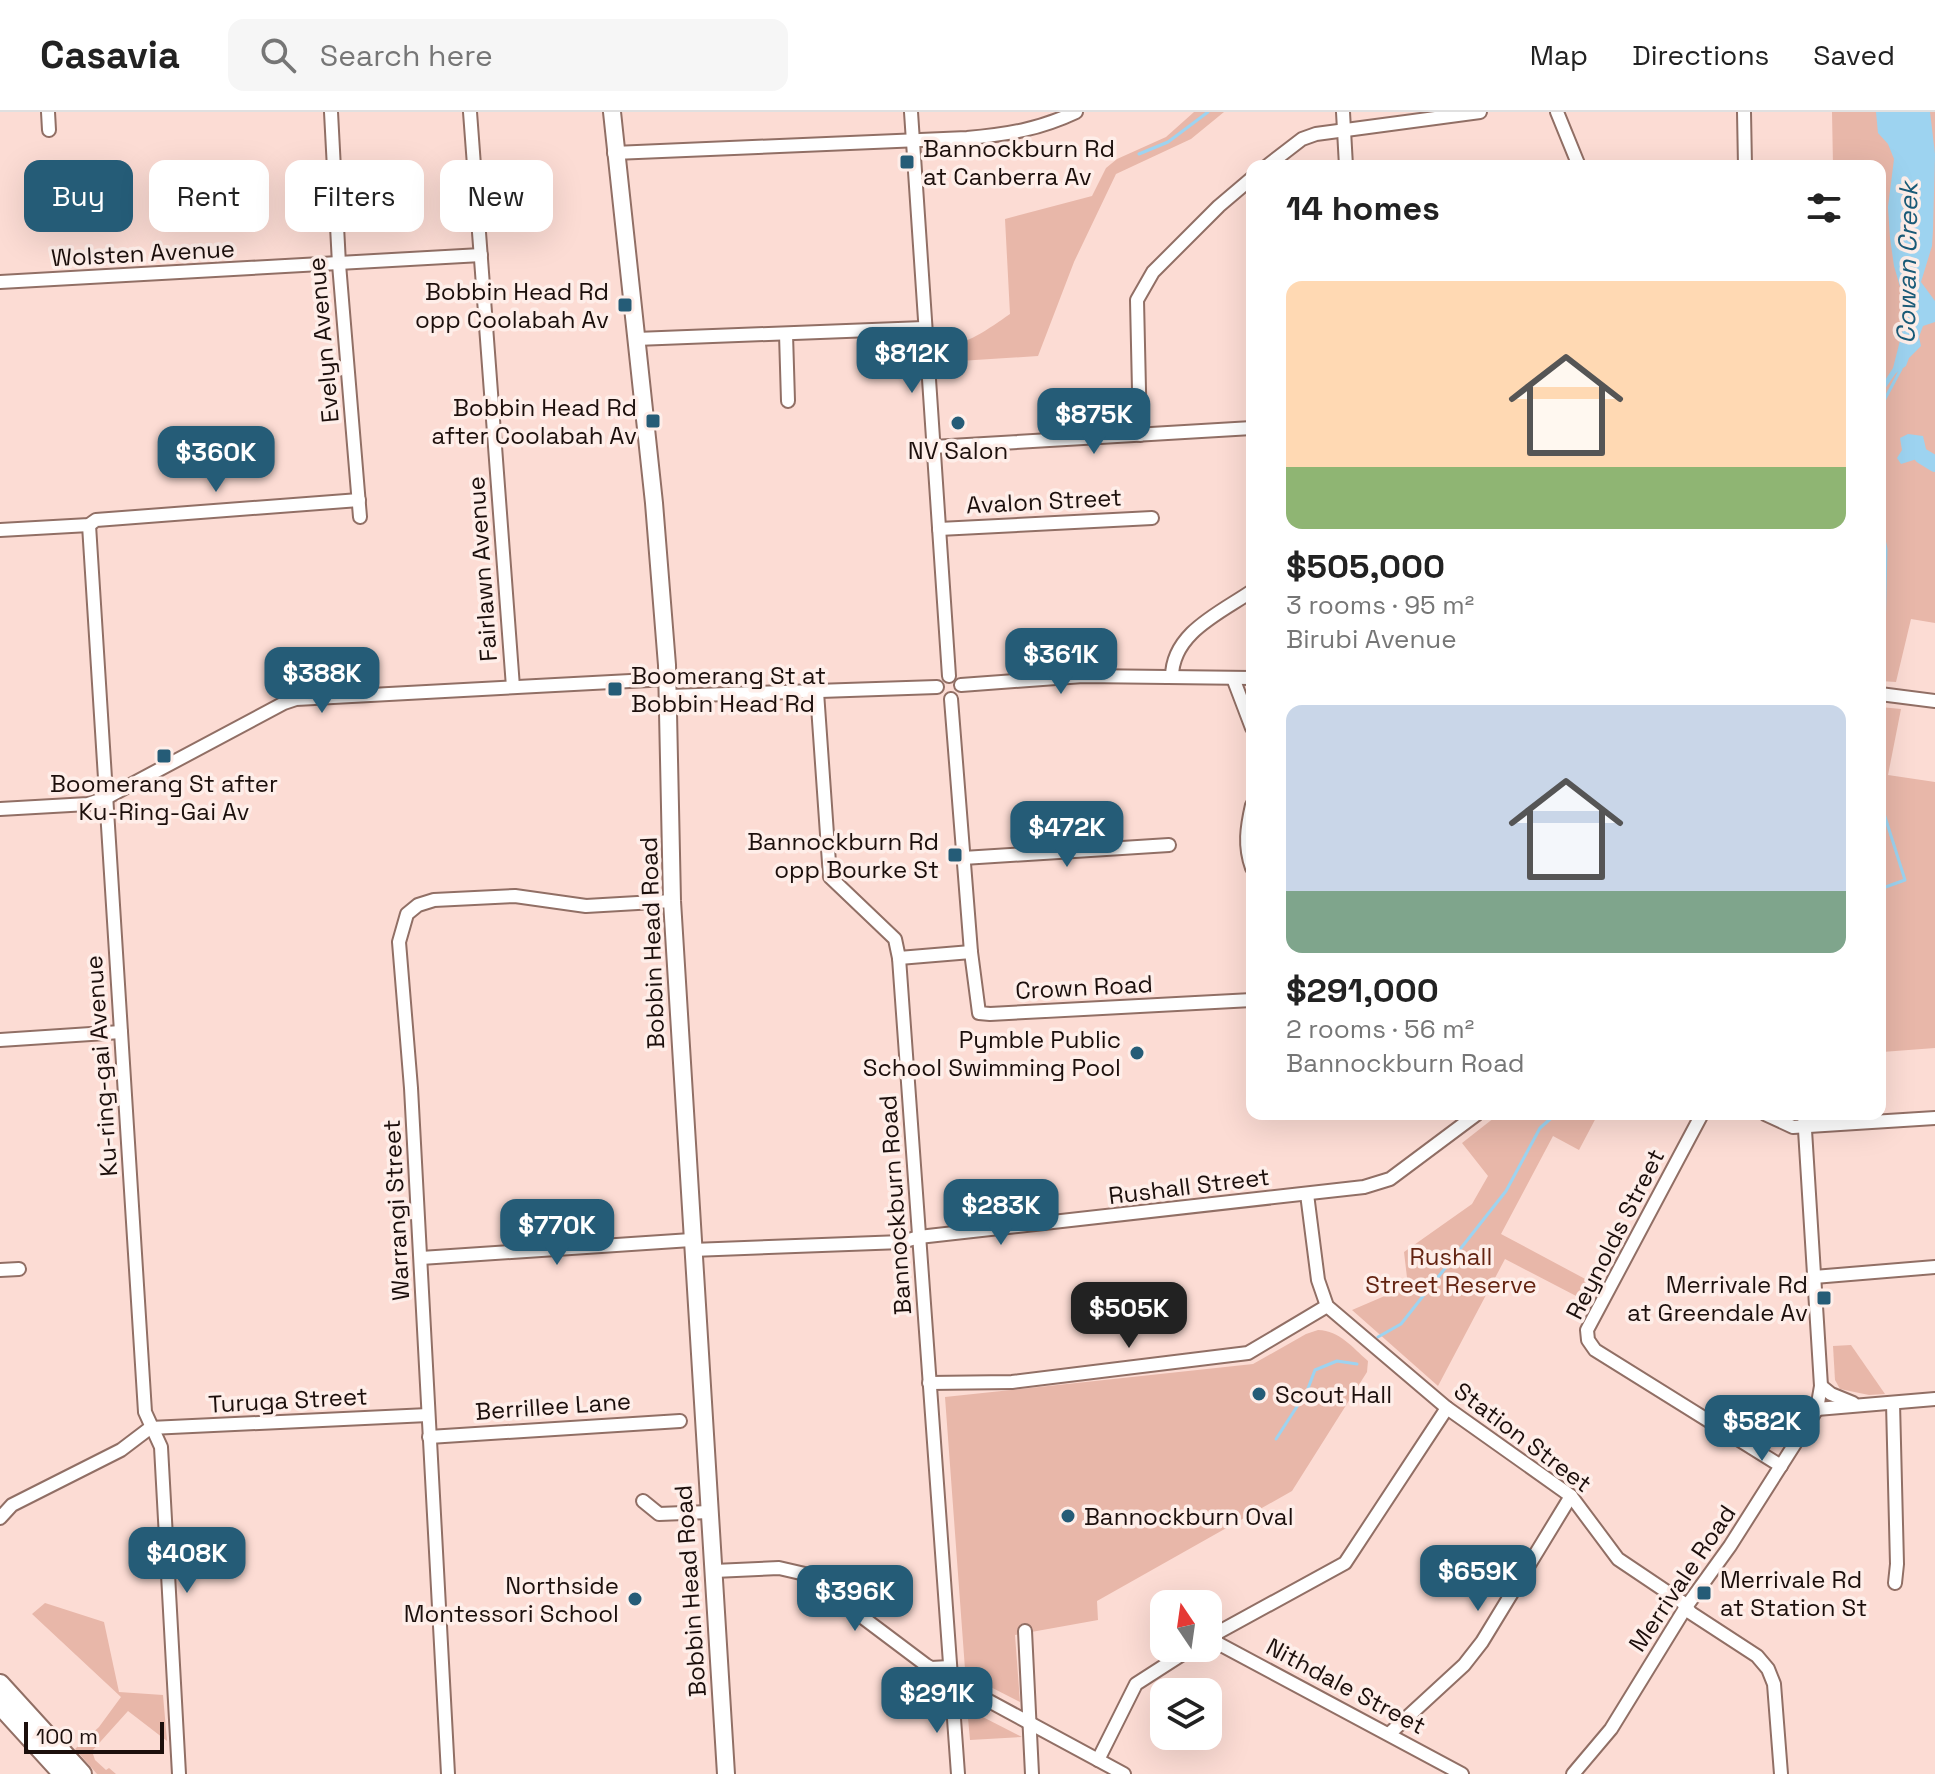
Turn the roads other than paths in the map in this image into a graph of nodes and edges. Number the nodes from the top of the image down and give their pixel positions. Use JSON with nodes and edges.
{"nodes":[{"id":1,"x":48,"y":112,"type":"edge"},
{"id":2,"x":331,"y":112,"type":"edge"},
{"id":3,"x":470,"y":112,"type":"edge"},
{"id":4,"x":612,"y":112,"type":"edge"},
{"id":5,"x":911,"y":112,"type":"edge"},
{"id":6,"x":1076,"y":112,"type":"edge"},
{"id":7,"x":1343,"y":112,"type":"edge"},
{"id":8,"x":1480,"y":112,"type":"edge"},
{"id":9,"x":1557,"y":112,"type":"edge"},
{"id":10,"x":1744,"y":112,"type":"edge"},
{"id":11,"x":1344,"y":129,"type":"junction"},
{"id":12,"x":49,"y":130,"type":"dead end"},
{"id":13,"x":913,"y":140,"type":"junction"},
{"id":14,"x":614,"y":153,"type":"junction"},
{"id":15,"x":1275,"y":160,"type":"edge"},
{"id":16,"x":1346,"y":160,"type":"edge"},
{"id":17,"x":1577,"y":160,"type":"edge"},
{"id":18,"x":1745,"y":160,"type":"edge"},
{"id":19,"x":1246,"y":183,"type":"edge"},
{"id":20,"x":481,"y":255,"type":"junction"},
{"id":21,"x":339,"y":264,"type":"junction"},
{"id":22,"x":0,"y":282,"type":"edge"},
{"id":23,"x":924,"y":328,"type":"junction"},
{"id":24,"x":786,"y":334,"type":"junction"},
{"id":25,"x":636,"y":339,"type":"junction"},
{"id":26,"x":788,"y":401,"type":"dead end"},
{"id":27,"x":1246,"y":428,"type":"edge"},
{"id":28,"x":1140,"y":435,"type":"junction"},
{"id":29,"x":933,"y":447,"type":"junction"},
{"id":30,"x":359,"y":500,"type":"junction"},
{"id":31,"x":360,"y":517,"type":"dead end"},
{"id":32,"x":1152,"y":518,"type":"dead end"},
{"id":33,"x":89,"y":525,"type":"junction"},
{"id":34,"x":939,"y":529,"type":"junction"},
{"id":35,"x":0,"y":530,"type":"edge"},
{"id":36,"x":1246,"y":595,"type":"edge"},
{"id":37,"x":949,"y":676,"type":"junction"},
{"id":38,"x":1172,"y":677,"type":"junction"},
{"id":39,"x":1233,"y":678,"type":"junction"},
{"id":40,"x":1246,"y":678,"type":"edge"},
{"id":41,"x":668,"y":679,"type":"junction"},
{"id":42,"x":961,"y":685,"type":"junction"},
{"id":43,"x":513,"y":687,"type":"junction"},
{"id":44,"x":937,"y":687,"type":"junction"},
{"id":45,"x":817,"y":692,"type":"junction"},
{"id":46,"x":1886,"y":695,"type":"edge"},
{"id":47,"x":669,"y":696,"type":"junction"},
{"id":48,"x":951,"y":699,"type":"junction"},
{"id":49,"x":1935,"y":701,"type":"edge"},
{"id":50,"x":1246,"y":712,"type":"edge"},
{"id":51,"x":106,"y":798,"type":"junction"},
{"id":52,"x":0,"y":809,"type":"edge"},
{"id":53,"x":1169,"y":845,"type":"dead end"},
{"id":54,"x":963,"y":858,"type":"junction"},
{"id":55,"x":672,"y":901,"type":"junction"},
{"id":56,"x":971,"y":952,"type":"junction"},
{"id":57,"x":899,"y":958,"type":"junction"},
{"id":58,"x":1246,"y":1000,"type":"edge"},
{"id":59,"x":121,"y":1032,"type":"junction"},
{"id":60,"x":0,"y":1040,"type":"edge"},
{"id":61,"x":1935,"y":1118,"type":"edge"},
{"id":62,"x":1886,"y":1119,"type":"edge"},
{"id":63,"x":1469,"y":1120,"type":"edge"},
{"id":64,"x":1699,"y":1120,"type":"edge"},
{"id":65,"x":1776,"y":1120,"type":"edge"},
{"id":66,"x":1804,"y":1120,"type":"edge"},
{"id":67,"x":1307,"y":1194,"type":"junction"},
{"id":68,"x":919,"y":1237,"type":"junction"},
{"id":69,"x":691,"y":1245,"type":"junction"},
{"id":70,"x":421,"y":1258,"type":"junction"},
{"id":71,"x":1935,"y":1267,"type":"edge"},
{"id":72,"x":19,"y":1269,"type":"dead end"},
{"id":73,"x":0,"y":1270,"type":"edge"},
{"id":74,"x":1814,"y":1277,"type":"junction"},
{"id":75,"x":1327,"y":1306,"type":"junction"},
{"id":76,"x":929,"y":1383,"type":"junction"},
{"id":77,"x":1821,"y":1386,"type":"junction"},
{"id":78,"x":1935,"y":1399,"type":"edge"},
{"id":79,"x":1893,"y":1403,"type":"junction"},
{"id":80,"x":1857,"y":1404,"type":"junction"},
{"id":81,"x":1447,"y":1408,"type":"junction"},
{"id":82,"x":1817,"y":1409,"type":"junction"},
{"id":83,"x":428,"y":1415,"type":"junction"},
{"id":84,"x":680,"y":1421,"type":"dead end"},
{"id":85,"x":150,"y":1428,"type":"junction"},
{"id":86,"x":429,"y":1437,"type":"junction"},
{"id":87,"x":1781,"y":1466,"type":"junction"},
{"id":88,"x":1571,"y":1496,"type":"junction"},
{"id":89,"x":643,"y":1501,"type":"dead end"},
{"id":90,"x":709,"y":1512,"type":"junction"},
{"id":91,"x":0,"y":1518,"type":"edge"},
{"id":92,"x":714,"y":1571,"type":"junction"},
{"id":93,"x":1895,"y":1583,"type":"dead end"},
{"id":94,"x":1686,"y":1607,"type":"junction"},
{"id":95,"x":1222,"y":1630,"type":"edge"},
{"id":96,"x":1025,"y":1631,"type":"dead end"},
{"id":97,"x":1222,"y":1645,"type":"edge"},
{"id":98,"x":1170,"y":1662,"type":"edge"},
{"id":99,"x":950,"y":1667,"type":"junction"},
{"id":100,"x":0,"y":1684,"type":"edge"},
{"id":101,"x":952,"y":1692,"type":"junction"},
{"id":102,"x":0,"y":1705,"type":"edge"},
{"id":103,"x":1029,"y":1723,"type":"junction"},
{"id":104,"x":1389,"y":1734,"type":"junction"},
{"id":105,"x":1098,"y":1760,"type":"junction"},
{"id":106,"x":63,"y":1774,"type":"edge"},
{"id":107,"x":82,"y":1774,"type":"edge"},
{"id":108,"x":179,"y":1774,"type":"edge"},
{"id":109,"x":448,"y":1774,"type":"edge"},
{"id":110,"x":726,"y":1774,"type":"edge"},
{"id":111,"x":958,"y":1774,"type":"edge"},
{"id":112,"x":1032,"y":1774,"type":"edge"},
{"id":113,"x":1124,"y":1774,"type":"edge"},
{"id":114,"x":1462,"y":1774,"type":"edge"},
{"id":115,"x":1573,"y":1774,"type":"edge"},
{"id":116,"x":1781,"y":1774,"type":"edge"}],
"edges":[{"from":1,"to":12,"type":"street"},
{"from":2,"to":21,"type":"street","name":"Evelyn Avenue"},
{"from":3,"to":20,"type":"street","name":"Fairlawn Avenue"},
{"from":4,"to":14,"type":"main road","name":"Bobbin Head Road"},
{"from":5,"to":13,"type":"street"},
{"from":6,"to":13,"type":"street"},
{"from":7,"to":11,"type":"street"},
{"from":8,"to":11,"type":"street"},
{"from":9,"to":17,"type":"street"},
{"from":10,"to":18,"type":"street"},
{"from":11,"to":15,"type":"street"},
{"from":11,"to":16,"type":"street"},
{"from":13,"to":14,"type":"street"},
{"from":13,"to":23,"type":"street"},
{"from":14,"to":25,"type":"main road","name":"Bobbin Head Road"},
{"from":19,"to":28,"type":"street"},
{"from":20,"to":21,"type":"street","name":"Wolsten Avenue"},
{"from":20,"to":43,"type":"street","name":"Fairlawn Avenue"},
{"from":21,"to":22,"type":"street","name":"Wolsten Avenue"},
{"from":21,"to":30,"type":"street","name":"Evelyn Avenue"},
{"from":23,"to":24,"type":"street"},
{"from":23,"to":29,"type":"street"},
{"from":24,"to":25,"type":"street"},
{"from":24,"to":26,"type":"street"},
{"from":25,"to":41,"type":"main road","name":"Bobbin Head Road"},
{"from":27,"to":28,"type":"street"},
{"from":28,"to":29,"type":"street"},
{"from":29,"to":34,"type":"street"},
{"from":30,"to":31,"type":"street","name":"Evelyn Avenue"},
{"from":30,"to":33,"type":"street"},
{"from":32,"to":34,"type":"street","name":"Avalon Street"},
{"from":33,"to":35,"type":"street"},
{"from":33,"to":51,"type":"street","name":"Ku-ring-gai Avenue"},
{"from":34,"to":37,"type":"street"},
{"from":36,"to":38,"type":"street"},
{"from":37,"to":42,"type":"street"},
{"from":37,"to":44,"type":"street"},
{"from":38,"to":39,"type":"street"},
{"from":38,"to":42,"type":"street"},
{"from":39,"to":40,"type":"street"},
{"from":39,"to":50,"type":"street"},
{"from":41,"to":43,"type":"street"},
{"from":41,"to":47,"type":"main road","name":"Bobbin Head Road"},
{"from":42,"to":48,"type":"street"},
{"from":43,"to":51,"type":"street"},
{"from":44,"to":45,"type":"street"},
{"from":44,"to":48,"type":"street"},
{"from":45,"to":47,"type":"street"},
{"from":45,"to":57,"type":"street"},
{"from":46,"to":49,"type":"street"},
{"from":47,"to":55,"type":"main road","name":"Bobbin Head Road"},
{"from":48,"to":54,"type":"street"},
{"from":51,"to":52,"type":"street"},
{"from":51,"to":59,"type":"street","name":"Ku-ring-gai Avenue"},
{"from":53,"to":54,"type":"street"},
{"from":54,"to":56,"type":"street"},
{"from":55,"to":69,"type":"main road","name":"Bobbin Head Road"},
{"from":55,"to":70,"type":"street","name":"Warrangi Street"},
{"from":56,"to":57,"type":"street"},
{"from":56,"to":58,"type":"street","name":"Crown Road"},
{"from":57,"to":68,"type":"street","name":"Bannockburn Road"},
{"from":59,"to":60,"type":"street"},
{"from":59,"to":85,"type":"street","name":"Ku-ring-gai Avenue"},
{"from":61,"to":62,"type":"street"},
{"from":63,"to":67,"type":"street","name":"Rushall Street"},
{"from":64,"to":87,"type":"street","name":"Reynolds Street"},
{"from":65,"to":66,"type":"street"},
{"from":66,"to":74,"type":"street","name":"Merrivale Road"},
{"from":67,"to":68,"type":"street","name":"Rushall Street"},
{"from":67,"to":75,"type":"street"},
{"from":68,"to":69,"type":"street","name":"Rushall Street"},
{"from":68,"to":76,"type":"street","name":"Bannockburn Road"},
{"from":69,"to":70,"type":"street","name":"Rushall Street"},
{"from":69,"to":90,"type":"main road","name":"Bobbin Head Road"},
{"from":70,"to":83,"type":"street","name":"Warrangi Street"},
{"from":71,"to":74,"type":"street"},
{"from":72,"to":73,"type":"street"},
{"from":74,"to":77,"type":"street","name":"Merrivale Road"},
{"from":75,"to":76,"type":"street"},
{"from":75,"to":81,"type":"street","name":"Station Street"},
{"from":76,"to":99,"type":"street","name":"Bannockburn Road"},
{"from":77,"to":80,"type":"street"},
{"from":77,"to":82,"type":"street","name":"Merrivale Road"},
{"from":78,"to":79,"type":"street"},
{"from":79,"to":80,"type":"street"},
{"from":79,"to":93,"type":"street"},
{"from":80,"to":82,"type":"street"},
{"from":81,"to":88,"type":"street","name":"Station Street"},
{"from":81,"to":95,"type":"street"},
{"from":82,"to":87,"type":"street","name":"Merrivale Road"},
{"from":83,"to":85,"type":"street","name":"Turuga Street"},
{"from":83,"to":86,"type":"street","name":"Warrangi Street"},
{"from":84,"to":86,"type":"street","name":"Berrillee Lane"},
{"from":85,"to":91,"type":"street"},
{"from":85,"to":108,"type":"street","name":"Ku-ring-gai Avenue"},
{"from":86,"to":109,"type":"street","name":"Warrangi Street"},
{"from":87,"to":94,"type":"street","name":"Merrivale Road"},
{"from":88,"to":94,"type":"street","name":"Station Street"},
{"from":88,"to":104,"type":"street"},
{"from":89,"to":90,"type":"street"},
{"from":90,"to":92,"type":"main road","name":"Bobbin Head Road"},
{"from":92,"to":99,"type":"street"},
{"from":92,"to":110,"type":"main road","name":"Bobbin Head Road"},
{"from":94,"to":115,"type":"street","name":"Merrivale Road"},
{"from":94,"to":116,"type":"street","name":"Station Street"},
{"from":96,"to":103,"type":"street"},
{"from":97,"to":104,"type":"street","name":"Nithdale Street"},
{"from":98,"to":105,"type":"street"},
{"from":99,"to":101,"type":"street","name":"Bannockburn Road"},
{"from":100,"to":107,"type":"highway"},
{"from":101,"to":103,"type":"street"},
{"from":101,"to":111,"type":"street","name":"Bannockburn Road"},
{"from":102,"to":106,"type":"highway"},
{"from":103,"to":105,"type":"street"},
{"from":103,"to":112,"type":"street"},
{"from":104,"to":114,"type":"street","name":"Nithdale Street"},
{"from":105,"to":113,"type":"street"}]}
